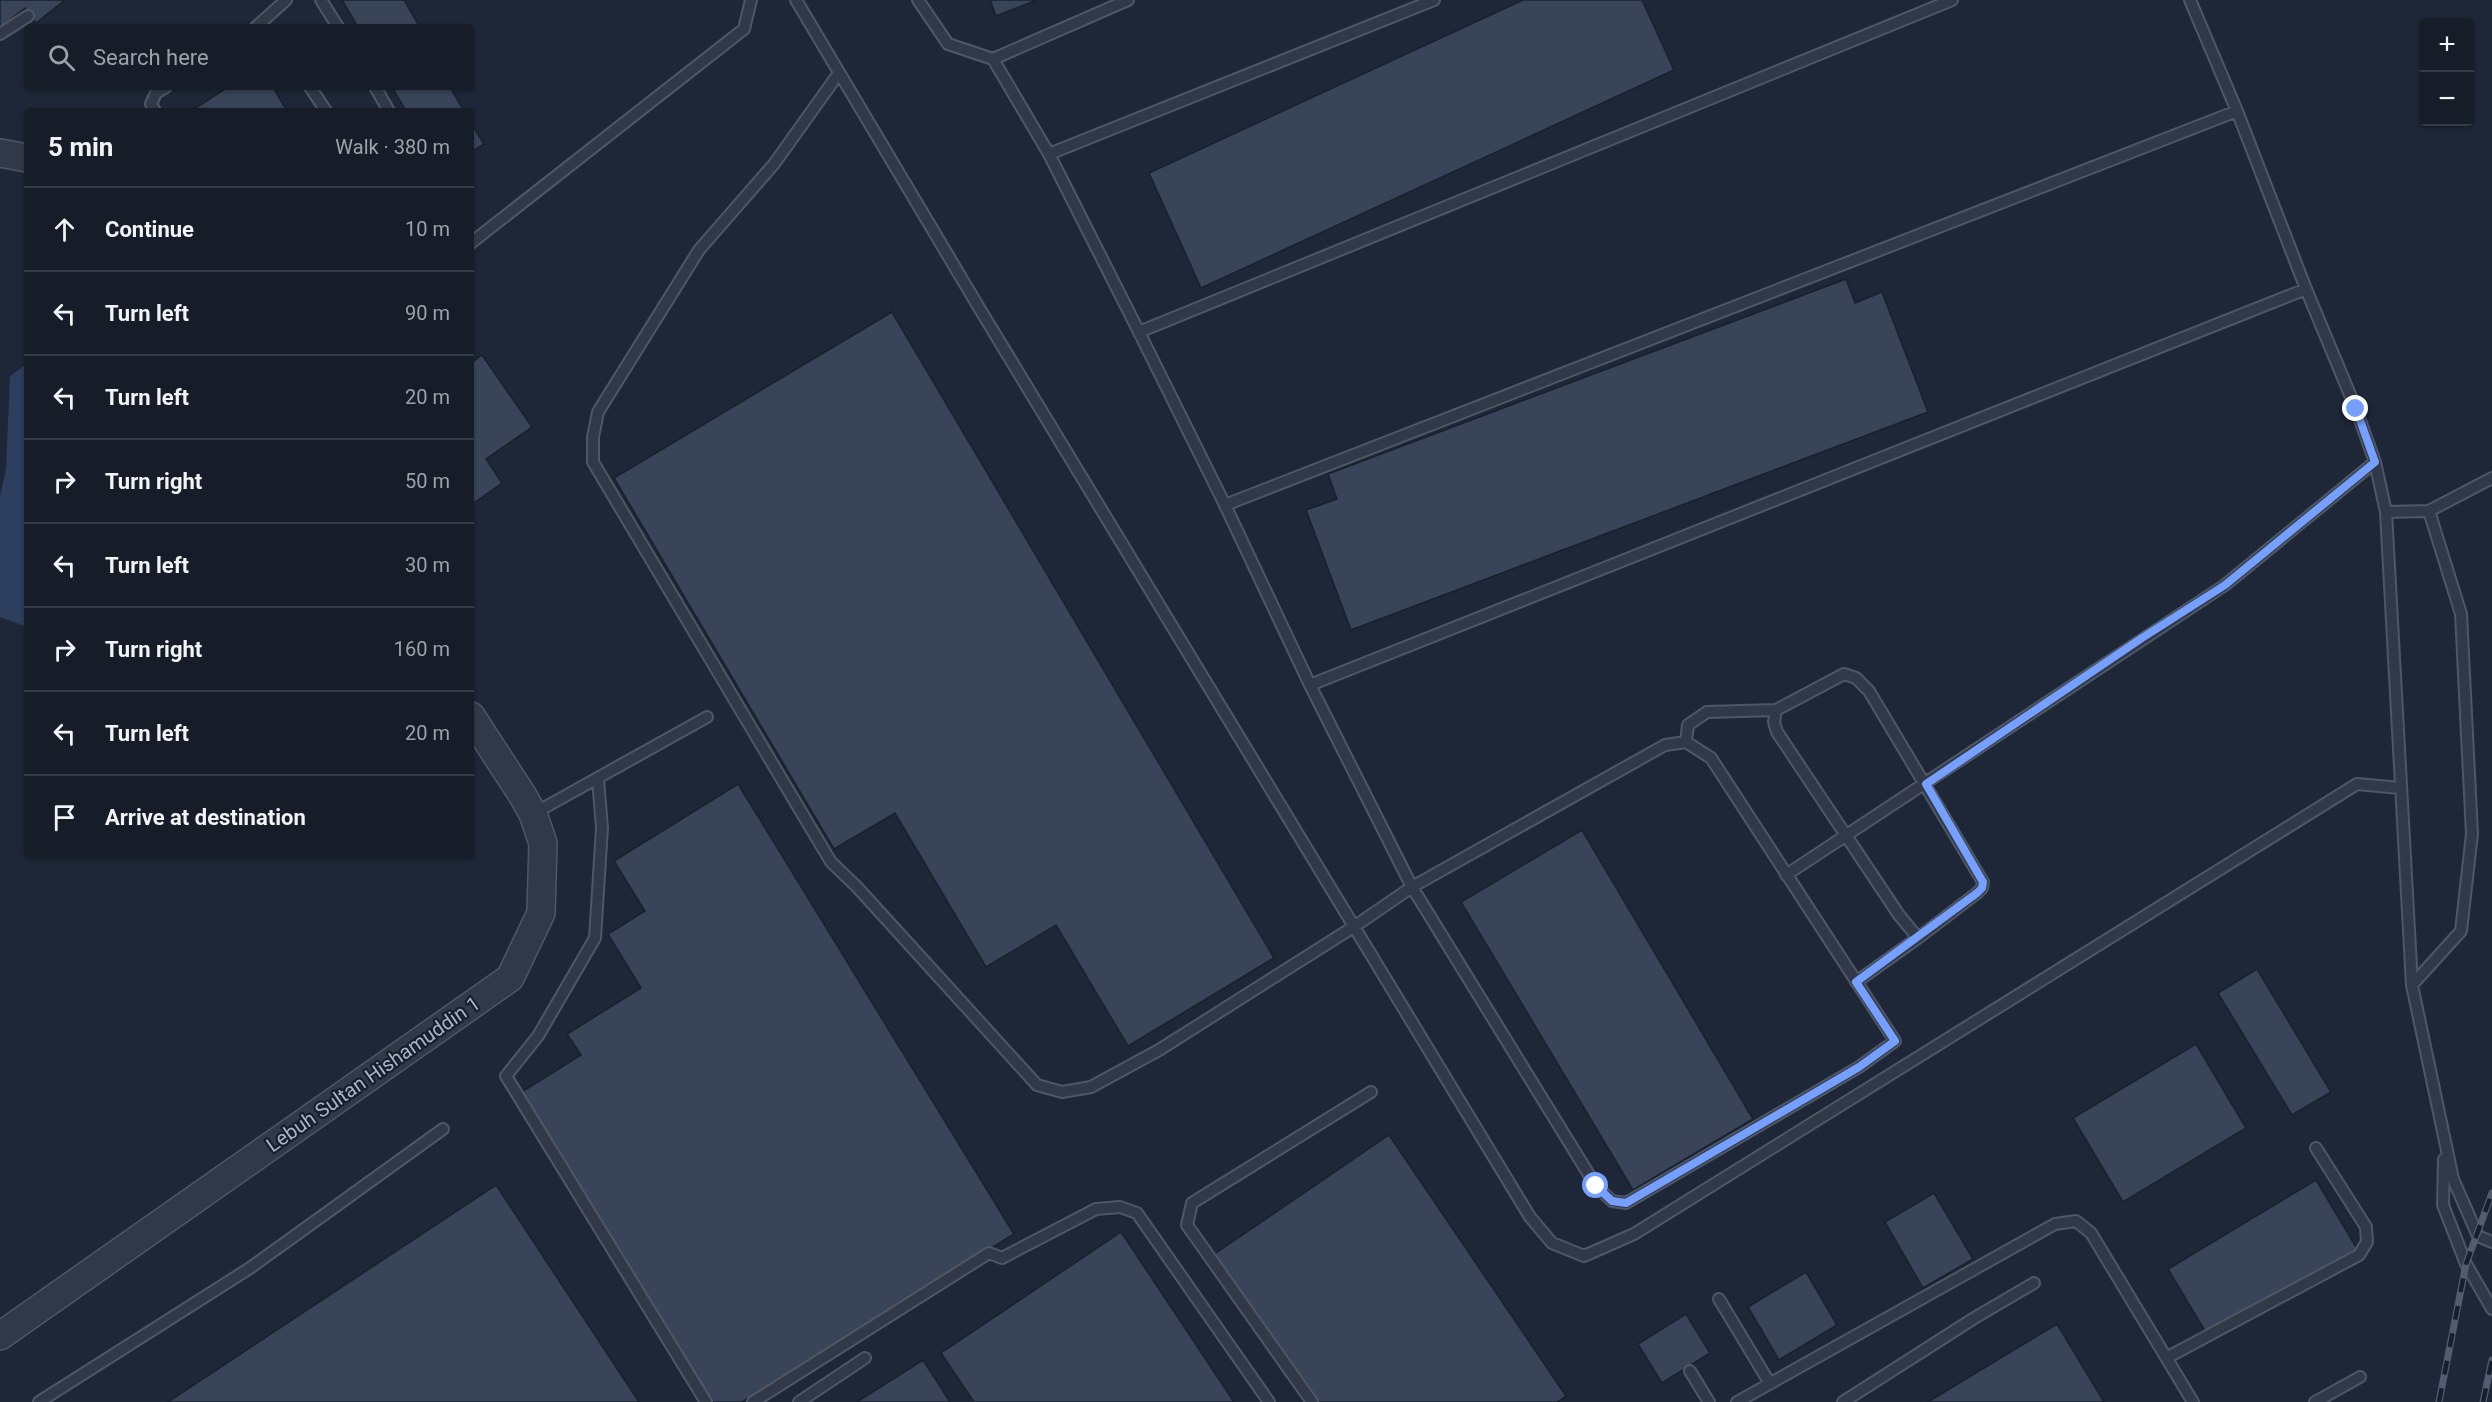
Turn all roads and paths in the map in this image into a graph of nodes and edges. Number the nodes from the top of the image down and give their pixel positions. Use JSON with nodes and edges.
{"nodes":[{"id":1,"x":286,"y":0,"type":"edge"},
{"id":2,"x":321,"y":0,"type":"edge"},
{"id":3,"x":751,"y":0,"type":"edge"},
{"id":4,"x":796,"y":0,"type":"edge"},
{"id":5,"x":918,"y":0,"type":"edge"},
{"id":6,"x":1128,"y":0,"type":"edge"},
{"id":7,"x":1434,"y":0,"type":"edge"},
{"id":8,"x":1952,"y":0,"type":"edge"},
{"id":9,"x":2190,"y":0,"type":"edge"},
{"id":10,"x":28,"y":16,"type":"dead end"},
{"id":11,"x":264,"y":24,"type":"edge"},
{"id":12,"x":336,"y":24,"type":"edge"},
{"id":13,"x":0,"y":34,"type":"edge"},
{"id":14,"x":993,"y":59,"type":"junction"},
{"id":15,"x":839,"y":72,"type":"junction"},
{"id":16,"x":161,"y":90,"type":"edge"},
{"id":17,"x":312,"y":90,"type":"edge"},
{"id":18,"x":377,"y":90,"type":"edge"},
{"id":19,"x":153,"y":108,"type":"edge"},
{"id":20,"x":324,"y":108,"type":"edge"},
{"id":21,"x":387,"y":108,"type":"edge"},
{"id":22,"x":2237,"y":111,"type":"junction"},
{"id":23,"x":0,"y":153,"type":"edge"},
{"id":24,"x":1048,"y":154,"type":"junction"},
{"id":25,"x":24,"y":157,"type":"edge"},
{"id":26,"x":474,"y":241,"type":"edge"},
{"id":27,"x":2306,"y":289,"type":"junction"},
{"id":28,"x":1139,"y":332,"type":"junction"},
{"id":29,"x":2375,"y":462,"type":"junction"},
{"id":30,"x":2492,"y":478,"type":"edge"},
{"id":31,"x":1225,"y":505,"type":"junction"},
{"id":32,"x":2429,"y":511,"type":"junction"},
{"id":33,"x":2386,"y":512,"type":"junction"},
{"id":34,"x":1310,"y":685,"type":"junction"},
{"id":35,"x":1776,"y":710,"type":"junction"},
{"id":36,"x":707,"y":717,"type":"dead end"},
{"id":37,"x":474,"y":721,"type":"edge"},
{"id":38,"x":1686,"y":742,"type":"junction"},
{"id":39,"x":598,"y":779,"type":"junction"},
{"id":40,"x":1926,"y":784,"type":"junction"},
{"id":41,"x":2400,"y":788,"type":"junction"},
{"id":42,"x":533,"y":814,"type":"junction"},
{"id":43,"x":1847,"y":836,"type":"junction"},
{"id":44,"x":1786,"y":875,"type":"junction"},
{"id":45,"x":1412,"y":887,"type":"junction"},
{"id":46,"x":1355,"y":926,"type":"junction"},
{"id":47,"x":1918,"y":938,"type":"junction"},
{"id":48,"x":1856,"y":982,"type":"junction"},
{"id":49,"x":2412,"y":985,"type":"junction"},
{"id":50,"x":1371,"y":1092,"type":"dead end"},
{"id":51,"x":442,"y":1128,"type":"dead end"},
{"id":52,"x":2444,"y":1135,"type":"junction"},
{"id":53,"x":2316,"y":1148,"type":"dead end"},
{"id":54,"x":2492,"y":1242,"type":"edge"},
{"id":55,"x":2034,"y":1283,"type":"dead end"},
{"id":56,"x":1719,"y":1299,"type":"dead end"},
{"id":57,"x":2492,"y":1310,"type":"edge"},
{"id":58,"x":0,"y":1336,"type":"edge"},
{"id":59,"x":2168,"y":1357,"type":"junction"},
{"id":60,"x":865,"y":1358,"type":"dead end"},
{"id":61,"x":1690,"y":1371,"type":"dead end"},
{"id":62,"x":2360,"y":1377,"type":"dead end"},
{"id":63,"x":1769,"y":1382,"type":"junction"},
{"id":64,"x":39,"y":1402,"type":"edge"},
{"id":65,"x":706,"y":1402,"type":"edge"},
{"id":66,"x":753,"y":1402,"type":"edge"},
{"id":67,"x":799,"y":1402,"type":"edge"},
{"id":68,"x":1269,"y":1402,"type":"edge"},
{"id":69,"x":1312,"y":1402,"type":"edge"},
{"id":70,"x":1710,"y":1402,"type":"edge"},
{"id":71,"x":1737,"y":1402,"type":"edge"},
{"id":72,"x":1843,"y":1402,"type":"edge"},
{"id":73,"x":2193,"y":1402,"type":"edge"},
{"id":74,"x":2315,"y":1402,"type":"edge"}],
"edges":[{"from":1,"to":11,"type":"lane"},
{"from":2,"to":12,"type":"lane"},
{"from":3,"to":26,"type":"lane"},
{"from":4,"to":15,"type":"lane"},
{"from":5,"to":14,"type":"lane"},
{"from":6,"to":14,"type":"lane"},
{"from":7,"to":24,"type":"lane"},
{"from":8,"to":28,"type":"lane"},
{"from":9,"to":22,"type":"lane"},
{"from":10,"to":13,"type":"lane"},
{"from":14,"to":24,"type":"lane"},
{"from":15,"to":46,"type":"lane"},
{"from":15,"to":46,"type":"lane"},
{"from":16,"to":19,"type":"lane"},
{"from":17,"to":20,"type":"lane"},
{"from":18,"to":21,"type":"lane"},
{"from":22,"to":27,"type":"lane"},
{"from":22,"to":31,"type":"lane"},
{"from":23,"to":25,"type":"street"},
{"from":24,"to":28,"type":"lane"},
{"from":27,"to":29,"type":"lane"},
{"from":27,"to":34,"type":"lane"},
{"from":28,"to":31,"type":"lane"},
{"from":29,"to":33,"type":"lane"},
{"from":29,"to":40,"type":"lane"},
{"from":30,"to":32,"type":"lane"},
{"from":31,"to":34,"type":"lane"},
{"from":32,"to":33,"type":"lane"},
{"from":32,"to":49,"type":"lane"},
{"from":33,"to":41,"type":"lane"},
{"from":34,"to":45,"type":"lane"},
{"from":35,"to":38,"type":"lane"},
{"from":35,"to":40,"type":"lane"},
{"from":35,"to":43,"type":"lane"},
{"from":36,"to":39,"type":"lane"},
{"from":37,"to":42,"type":"street","name":"Lebuh Sultan Hishamuddin 1"},
{"from":38,"to":44,"type":"lane"},
{"from":38,"to":45,"type":"lane"},
{"from":39,"to":42,"type":"lane"},
{"from":39,"to":65,"type":"lane"},
{"from":40,"to":43,"type":"lane"},
{"from":40,"to":47,"type":"lane"},
{"from":41,"to":46,"type":"lane"},
{"from":41,"to":49,"type":"lane"},
{"from":42,"to":58,"type":"street","name":"Lebuh Sultan Hishamuddin 1"},
{"from":43,"to":44,"type":"lane"},
{"from":43,"to":47,"type":"lane"},
{"from":44,"to":48,"type":"lane"},
{"from":45,"to":46,"type":"lane"},
{"from":45,"to":48,"type":"lane"},
{"from":47,"to":48,"type":"lane"},
{"from":49,"to":52,"type":"lane"},
{"from":50,"to":69,"type":"lane"},
{"from":51,"to":64,"type":"lane"},
{"from":52,"to":54,"type":"lane"},
{"from":52,"to":57,"type":"lane"},
{"from":53,"to":59,"type":"lane"},
{"from":55,"to":72,"type":"lane"},
{"from":56,"to":63,"type":"lane"},
{"from":59,"to":63,"type":"lane"},
{"from":59,"to":73,"type":"lane"},
{"from":60,"to":67,"type":"lane"},
{"from":61,"to":70,"type":"lane"},
{"from":62,"to":74,"type":"lane"},
{"from":63,"to":71,"type":"lane"},
{"from":66,"to":68,"type":"lane"}]}
